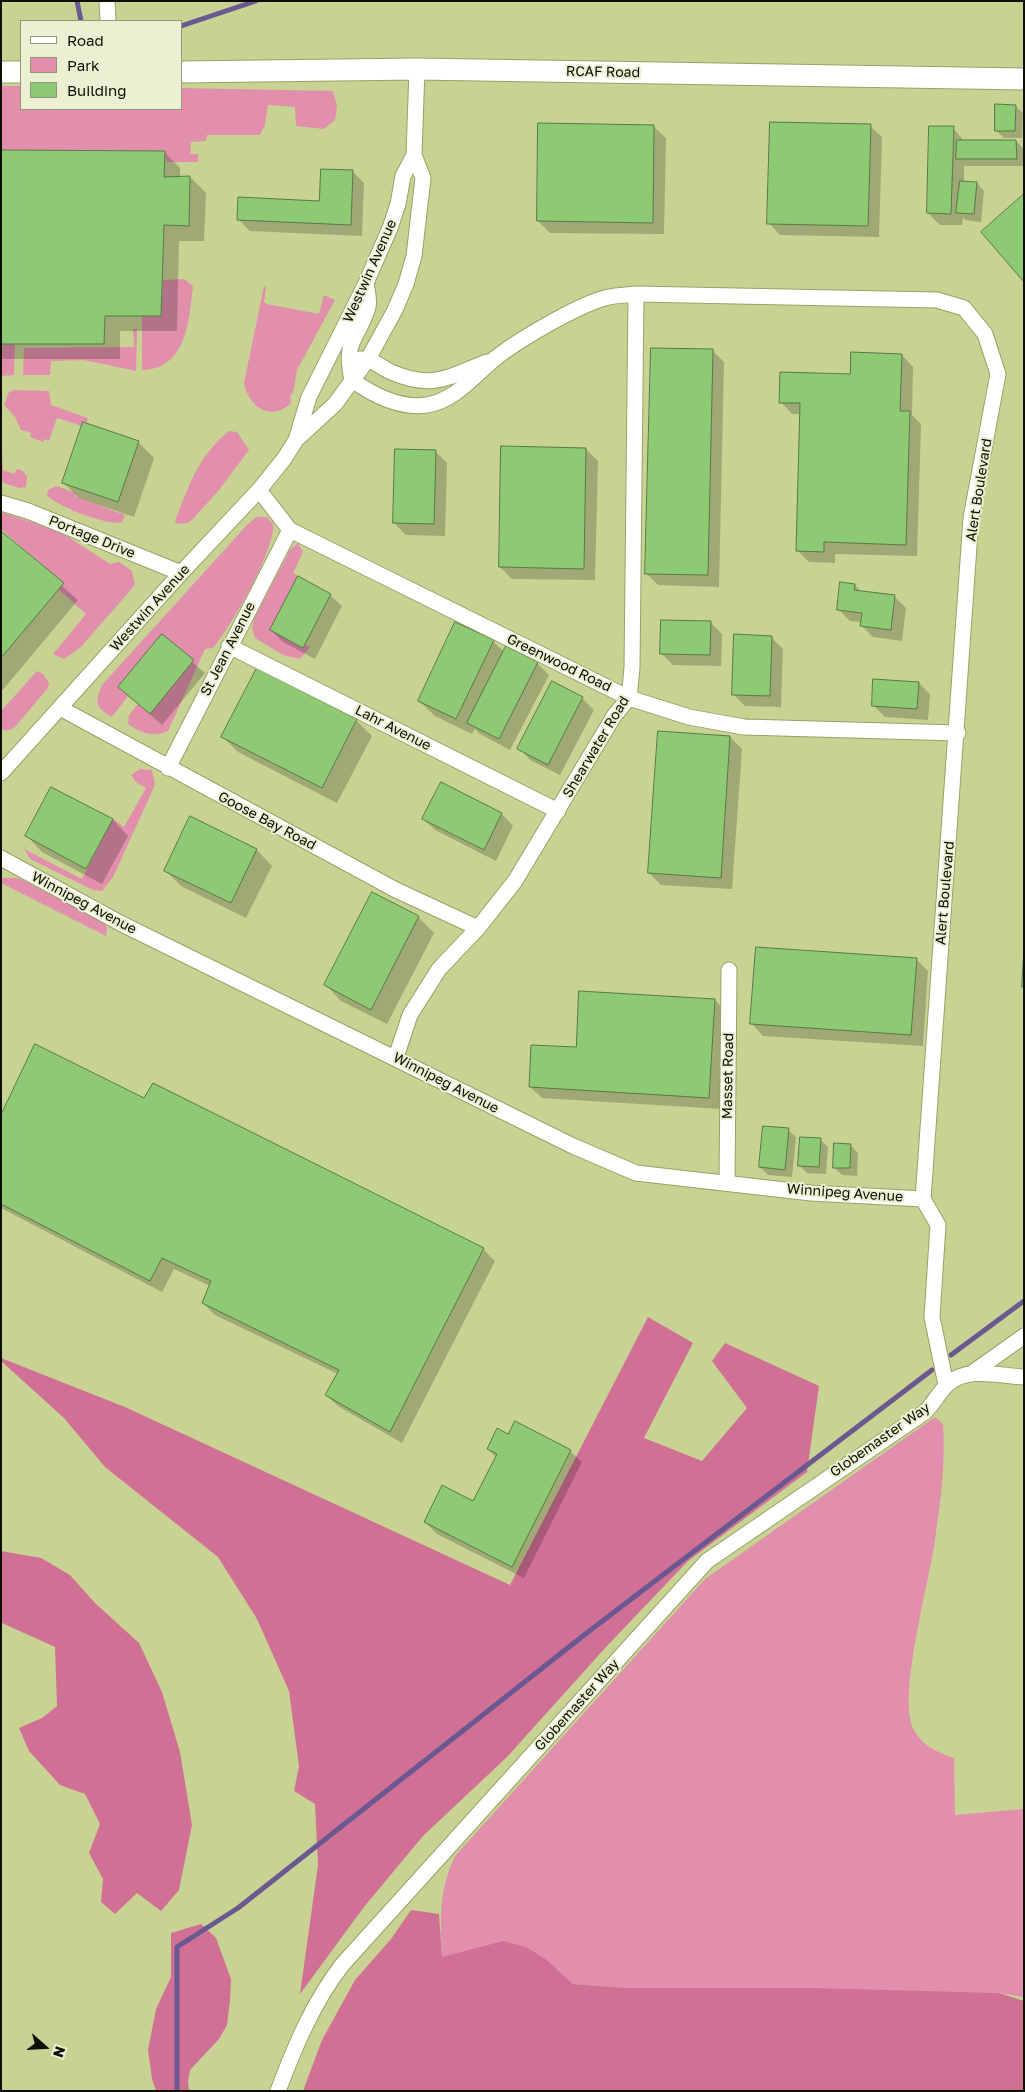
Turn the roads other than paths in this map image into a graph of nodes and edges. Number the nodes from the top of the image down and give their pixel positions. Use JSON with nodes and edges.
{"nodes":[{"id":1,"x":107,"y":1,"type":"edge"},
{"id":2,"x":108,"y":20,"type":"edge"},
{"id":3,"x":417,"y":69,"type":"junction"},
{"id":4,"x":1,"y":72,"type":"edge"},
{"id":5,"x":20,"y":72,"type":"edge"},
{"id":6,"x":182,"y":72,"type":"edge"},
{"id":7,"x":1024,"y":79,"type":"edge"},
{"id":8,"x":414,"y":155,"type":"junction"},
{"id":9,"x":366,"y":283,"type":"junction"},
{"id":10,"x":636,"y":294,"type":"junction"},
{"id":11,"x":368,"y":359,"type":"junction"},
{"id":12,"x":348,"y":360,"type":"junction"},
{"id":13,"x":494,"y":360,"type":"junction"},
{"id":14,"x":325,"y":368,"type":"junction"},
{"id":15,"x":352,"y":380,"type":"junction"},
{"id":16,"x":296,"y":440,"type":"junction"},
{"id":17,"x":259,"y":490,"type":"junction"},
{"id":18,"x":1,"y":503,"type":"edge"},
{"id":19,"x":290,"y":530,"type":"junction"},
{"id":20,"x":181,"y":573,"type":"junction"},
{"id":21,"x":229,"y":646,"type":"junction"},
{"id":22,"x":629,"y":698,"type":"junction"},
{"id":23,"x":60,"y":708,"type":"junction"},
{"id":24,"x":958,"y":733,"type":"junction"},
{"id":25,"x":168,"y":768,"type":"junction"},
{"id":26,"x":1,"y":773,"type":"edge"},
{"id":27,"x":558,"y":811,"type":"junction"},
{"id":28,"x":1,"y":858,"type":"edge"},
{"id":29,"x":478,"y":928,"type":"junction"},
{"id":30,"x":729,"y":970,"type":"dead end"},
{"id":31,"x":396,"y":1057,"type":"junction"},
{"id":32,"x":727,"y":1183,"type":"junction"},
{"id":33,"x":923,"y":1199,"type":"junction"},
{"id":34,"x":1024,"y":1336,"type":"edge"},
{"id":35,"x":972,"y":1373,"type":"junction"},
{"id":36,"x":1024,"y":1377,"type":"edge"},
{"id":37,"x":946,"y":1385,"type":"junction"},
{"id":38,"x":278,"y":2091,"type":"edge"}],
"edges":[{"from":1,"to":2,"type":"street"},
{"from":3,"to":6,"type":"main road","name":"RCAF Road"},
{"from":3,"to":7,"type":"main road","name":"RCAF Road"},
{"from":3,"to":8,"type":"street","name":"Westwin Avenue"},
{"from":4,"to":5,"type":"main road"},
{"from":8,"to":9,"type":"street","name":"Westwin Avenue"},
{"from":8,"to":11,"type":"street","name":"Westwin Avenue"},
{"from":9,"to":12,"type":"street"},
{"from":9,"to":14,"type":"street","name":"Westwin Avenue"},
{"from":10,"to":13,"type":"street","name":"Alert Boulevard"},
{"from":10,"to":22,"type":"street","name":"Shearwater Road"},
{"from":10,"to":24,"type":"street","name":"Alert Boulevard"},
{"from":11,"to":12,"type":"street"},
{"from":11,"to":13,"type":"street","name":"Alert Boulevard"},
{"from":11,"to":15,"type":"street","name":"Westwin Avenue"},
{"from":12,"to":14,"type":"street"},
{"from":12,"to":15,"type":"street"},
{"from":13,"to":15,"type":"street","name":"Alert Boulevard"},
{"from":14,"to":16,"type":"street","name":"Westwin Avenue"},
{"from":15,"to":16,"type":"street","name":"Westwin Avenue"},
{"from":16,"to":17,"type":"street","name":"Westwin Avenue"},
{"from":17,"to":19,"type":"street","name":"Greenwood Road"},
{"from":17,"to":20,"type":"street","name":"Westwin Avenue"},
{"from":18,"to":20,"type":"street","name":"Portage Drive"},
{"from":19,"to":21,"type":"street","name":"St Jean Avenue"},
{"from":19,"to":22,"type":"street","name":"Greenwood Road"},
{"from":20,"to":23,"type":"street","name":"Westwin Avenue"},
{"from":21,"to":25,"type":"street","name":"St Jean Avenue"},
{"from":21,"to":27,"type":"street","name":"Lahr Avenue"},
{"from":22,"to":24,"type":"street","name":"Greenwood Road"},
{"from":22,"to":27,"type":"street","name":"Shearwater Road"},
{"from":23,"to":25,"type":"street","name":"Goose Bay Road"},
{"from":23,"to":26,"type":"street","name":"Westwin Avenue"},
{"from":24,"to":33,"type":"street","name":"Alert Boulevard"},
{"from":25,"to":29,"type":"street","name":"Goose Bay Road"},
{"from":27,"to":29,"type":"street","name":"Shearwater Road"},
{"from":28,"to":31,"type":"street","name":"Winnipeg Avenue"},
{"from":29,"to":31,"type":"street","name":"Shearwater Road"},
{"from":30,"to":32,"type":"street","name":"Masset Road"},
{"from":31,"to":32,"type":"street","name":"Winnipeg Avenue"},
{"from":32,"to":33,"type":"street","name":"Winnipeg Avenue"},
{"from":33,"to":37,"type":"street"},
{"from":34,"to":35,"type":"street"},
{"from":35,"to":36,"type":"street"},
{"from":35,"to":37,"type":"street"},
{"from":37,"to":38,"type":"street","name":"Globemaster Way"}]}
